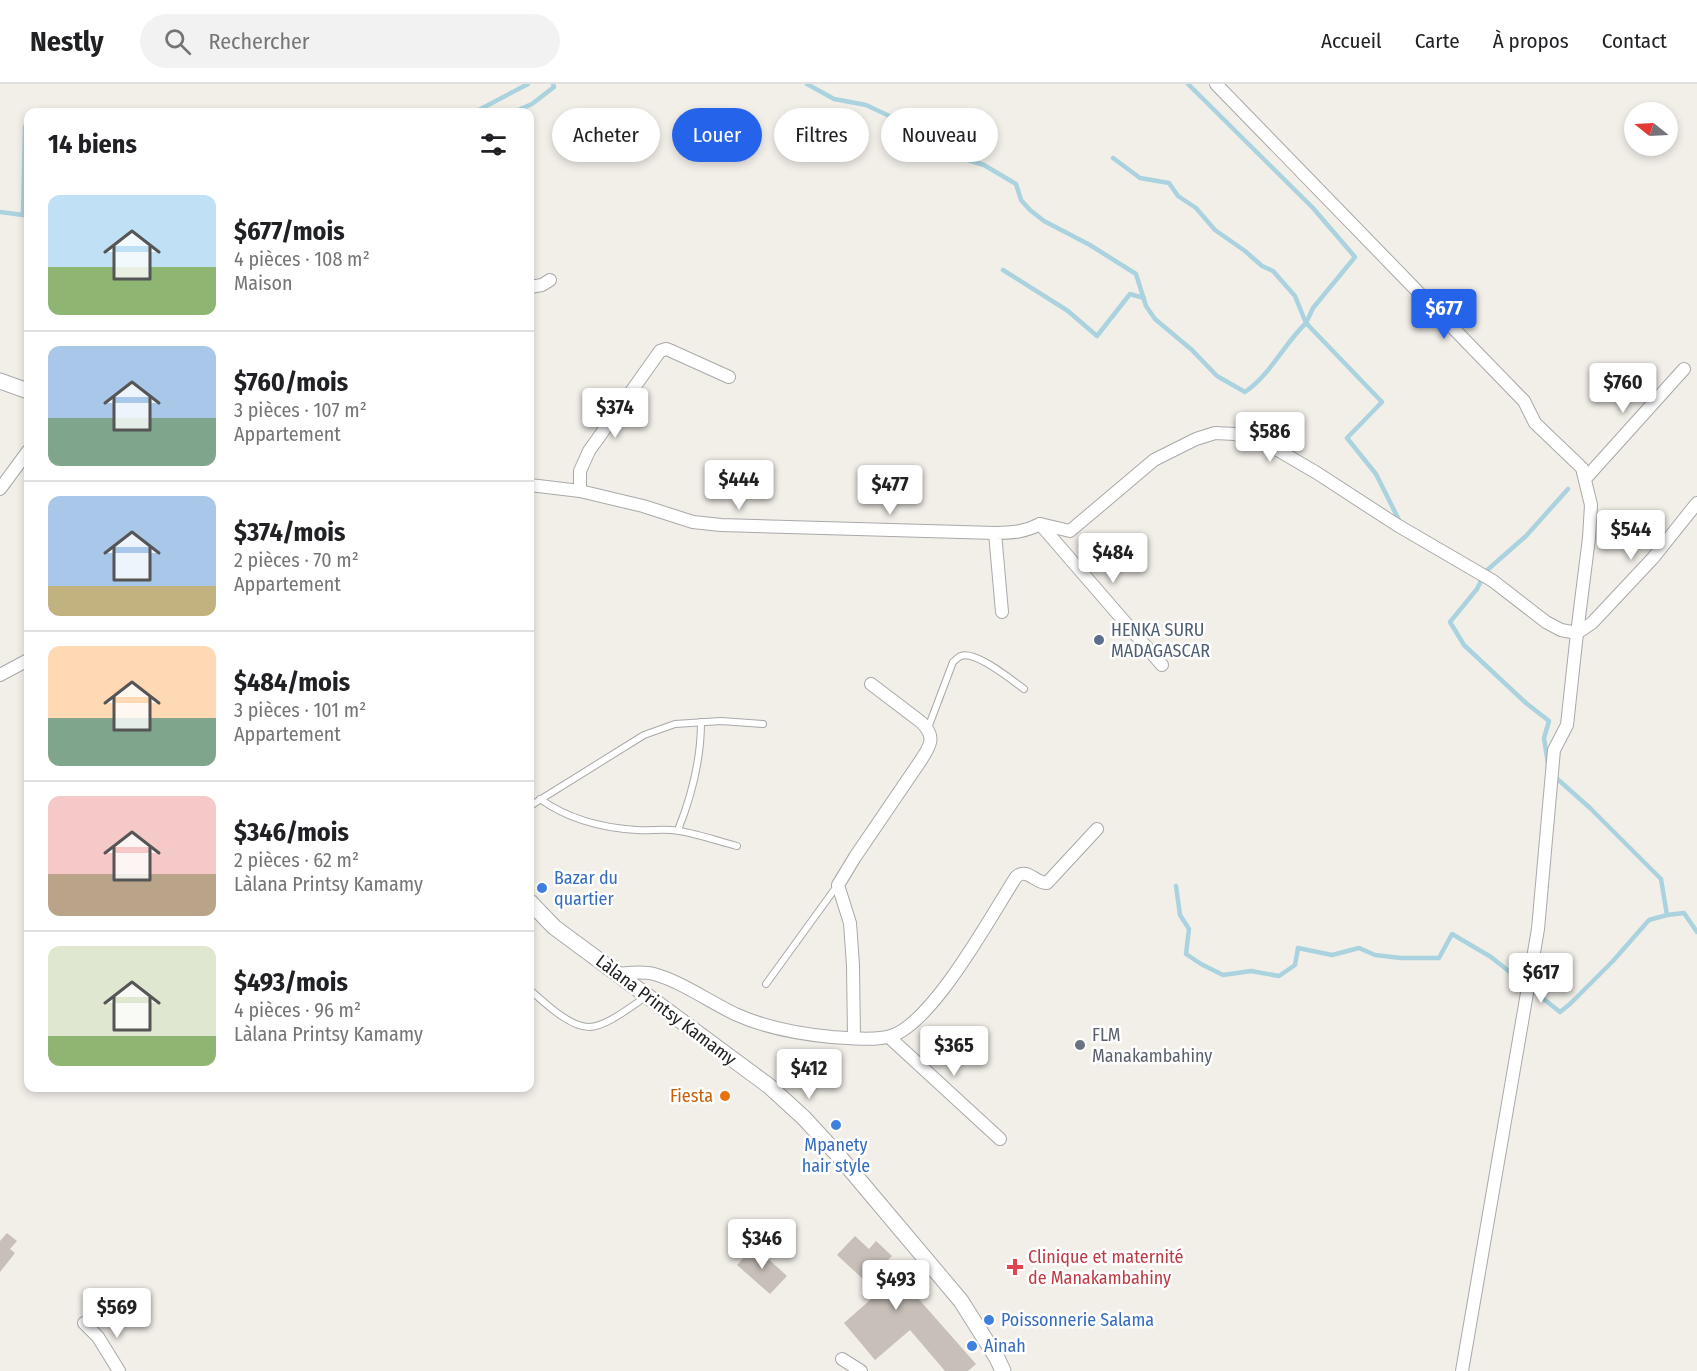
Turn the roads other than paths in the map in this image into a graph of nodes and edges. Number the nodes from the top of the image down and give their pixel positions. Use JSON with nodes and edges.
{"nodes":[{"id":1,"x":1216,"y":84,"type":"edge"},
{"id":2,"x":550,"y":280,"type":"dead end"},
{"id":3,"x":534,"y":286,"type":"edge"},
{"id":4,"x":1684,"y":369,"type":"dead end"},
{"id":5,"x":729,"y":377,"type":"dead end"},
{"id":6,"x":0,"y":381,"type":"edge"},
{"id":7,"x":24,"y":390,"type":"edge"},
{"id":8,"x":24,"y":456,"type":"edge"},
{"id":9,"x":1585,"y":478,"type":"junction"},
{"id":10,"x":534,"y":485,"type":"edge"},
{"id":11,"x":0,"y":489,"type":"edge"},
{"id":12,"x":580,"y":491,"type":"junction"},
{"id":13,"x":1697,"y":502,"type":"edge"},
{"id":14,"x":1040,"y":524,"type":"junction"},
{"id":15,"x":995,"y":533,"type":"junction"},
{"id":16,"x":1002,"y":612,"type":"dead end"},
{"id":17,"x":1577,"y":633,"type":"junction"},
{"id":18,"x":24,"y":662,"type":"edge"},
{"id":19,"x":1162,"y":665,"type":"dead end"},
{"id":20,"x":0,"y":675,"type":"edge"},
{"id":21,"x":871,"y":684,"type":"dead end"},
{"id":22,"x":1024,"y":689,"type":"dead end"},
{"id":23,"x":700,"y":722,"type":"junction"},
{"id":24,"x":763,"y":724,"type":"dead end"},
{"id":25,"x":928,"y":728,"type":"junction"},
{"id":26,"x":540,"y":799,"type":"junction"},
{"id":27,"x":534,"y":803,"type":"edge"},
{"id":28,"x":1097,"y":829,"type":"dead end"},
{"id":29,"x":678,"y":830,"type":"junction"},
{"id":30,"x":737,"y":846,"type":"dead end"},
{"id":31,"x":838,"y":885,"type":"junction"},
{"id":32,"x":534,"y":906,"type":"edge"},
{"id":33,"x":617,"y":974,"type":"junction"},
{"id":34,"x":766,"y":984,"type":"dead end"},
{"id":35,"x":534,"y":993,"type":"edge"},
{"id":36,"x":647,"y":996,"type":"junction"},
{"id":37,"x":889,"y":1037,"type":"junction"},
{"id":38,"x":854,"y":1038,"type":"junction"},
{"id":39,"x":1000,"y":1139,"type":"dead end"},
{"id":40,"x":84,"y":1323,"type":"dead end"},
{"id":41,"x":842,"y":1359,"type":"dead end"},
{"id":42,"x":119,"y":1371,"type":"edge"},
{"id":43,"x":861,"y":1371,"type":"edge"},
{"id":44,"x":1003,"y":1371,"type":"edge"},
{"id":45,"x":1462,"y":1371,"type":"edge"}],
"edges":[{"from":1,"to":9,"type":"street"},
{"from":2,"to":3,"type":"street"},
{"from":4,"to":9,"type":"street"},
{"from":5,"to":12,"type":"street"},
{"from":6,"to":7,"type":"street"},
{"from":8,"to":11,"type":"street"},
{"from":9,"to":17,"type":"street"},
{"from":10,"to":12,"type":"street"},
{"from":12,"to":15,"type":"street"},
{"from":13,"to":17,"type":"street"},
{"from":14,"to":15,"type":"street"},
{"from":14,"to":17,"type":"street"},
{"from":14,"to":19,"type":"street"},
{"from":15,"to":16,"type":"street"},
{"from":17,"to":45,"type":"street"},
{"from":18,"to":20,"type":"street"},
{"from":21,"to":25,"type":"street"},
{"from":22,"to":25,"type":"lane"},
{"from":23,"to":24,"type":"lane"},
{"from":23,"to":26,"type":"lane"},
{"from":23,"to":29,"type":"lane"},
{"from":25,"to":31,"type":"street"},
{"from":26,"to":27,"type":"lane"},
{"from":26,"to":29,"type":"lane"},
{"from":28,"to":37,"type":"street"},
{"from":29,"to":30,"type":"lane"},
{"from":31,"to":34,"type":"lane"},
{"from":31,"to":38,"type":"street"},
{"from":32,"to":33,"type":"street","name":"Làlana Printsy Kamamy"},
{"from":33,"to":36,"type":"street","name":"Làlana Printsy Kamamy"},
{"from":33,"to":38,"type":"street"},
{"from":35,"to":36,"type":"lane"},
{"from":36,"to":44,"type":"street","name":"Làlana Printsy Kamamy"},
{"from":37,"to":38,"type":"street"},
{"from":37,"to":39,"type":"street"},
{"from":40,"to":42,"type":"street"},
{"from":41,"to":43,"type":"street"}]}
